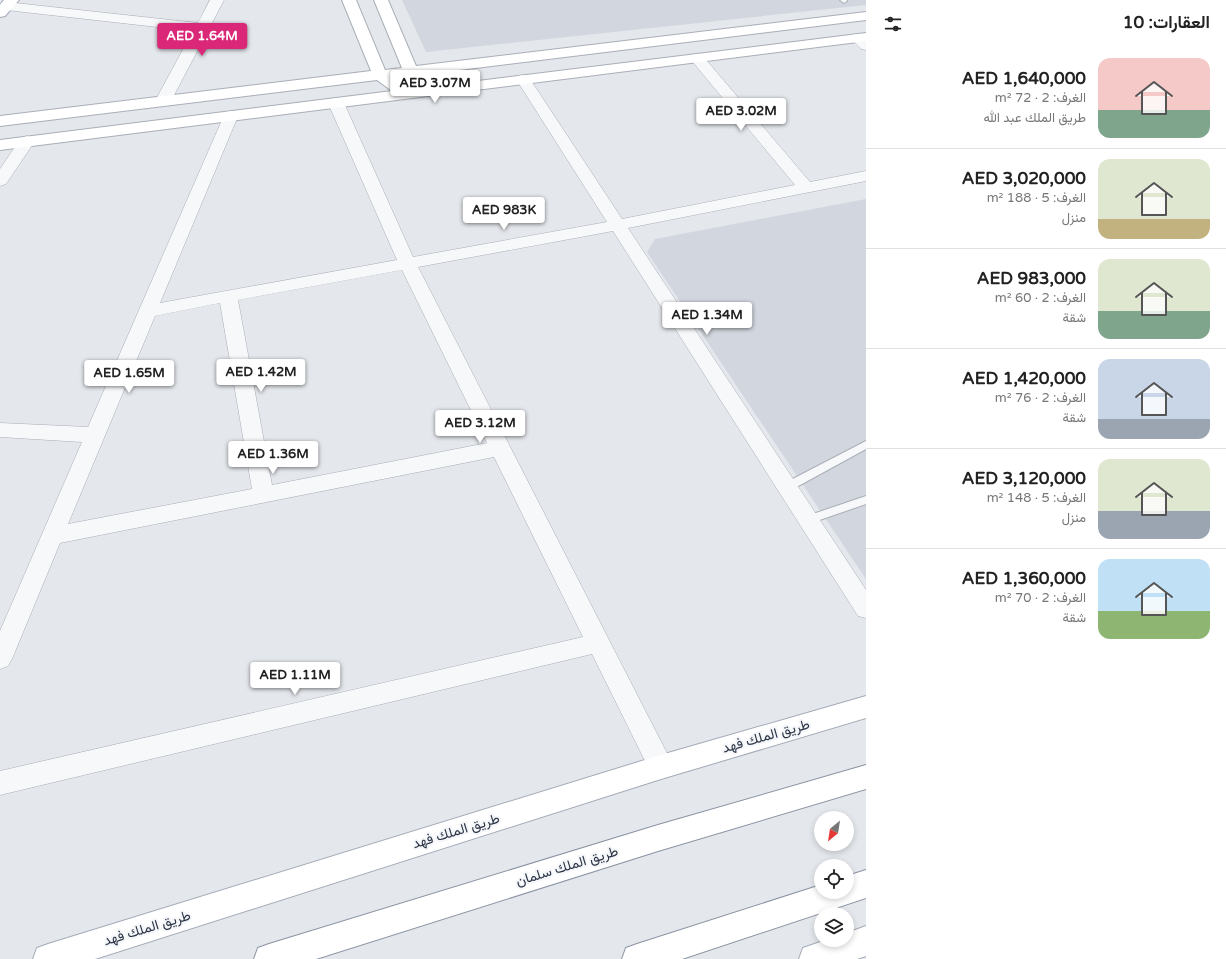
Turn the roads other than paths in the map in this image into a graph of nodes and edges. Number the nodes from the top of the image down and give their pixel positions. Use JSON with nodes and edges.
{"nodes":[{"id":1,"x":92,"y":0,"type":"edge"},
{"id":2,"x":216,"y":0,"type":"edge"},
{"id":3,"x":349,"y":0,"type":"edge"},
{"id":4,"x":381,"y":0,"type":"edge"},
{"id":5,"x":6,"y":6,"type":"edge"},
{"id":6,"x":82,"y":15,"type":"junction"},
{"id":7,"x":866,"y":16,"type":"edge"},
{"id":8,"x":202,"y":28,"type":"junction"},
{"id":9,"x":863,"y":40,"type":"edge"},
{"id":10,"x":697,"y":58,"type":"junction"},
{"id":11,"x":412,"y":72,"type":"junction"},
{"id":12,"x":380,"y":75,"type":"junction"},
{"id":13,"x":523,"y":79,"type":"junction"},
{"id":14,"x":405,"y":94,"type":"junction"},
{"id":15,"x":163,"y":101,"type":"junction"},
{"id":16,"x":336,"y":103,"type":"junction"},
{"id":17,"x":230,"y":116,"type":"junction"},
{"id":18,"x":0,"y":121,"type":"edge"},
{"id":19,"x":27,"y":141,"type":"junction"},
{"id":20,"x":0,"y":145,"type":"edge"},
{"id":21,"x":866,"y":176,"type":"edge"},
{"id":22,"x":0,"y":180,"type":"edge"},
{"id":23,"x":806,"y":188,"type":"junction"},
{"id":24,"x":617,"y":225,"type":"junction"},
{"id":25,"x":407,"y":264,"type":"junction"},
{"id":26,"x":228,"y":296,"type":"junction"},
{"id":27,"x":147,"y":311,"type":"junction"},
{"id":28,"x":0,"y":430,"type":"edge"},
{"id":29,"x":94,"y":436,"type":"junction"},
{"id":30,"x":866,"y":445,"type":"edge"},
{"id":31,"x":500,"y":448,"type":"junction"},
{"id":32,"x":787,"y":487,"type":"junction"},
{"id":33,"x":263,"y":494,"type":"junction"},
{"id":34,"x":866,"y":500,"type":"edge"},
{"id":35,"x":808,"y":520,"type":"junction"},
{"id":36,"x":52,"y":536,"type":"junction"},
{"id":37,"x":866,"y":609,"type":"edge"},
{"id":38,"x":599,"y":643,"type":"junction"},
{"id":39,"x":0,"y":659,"type":"edge"},
{"id":40,"x":866,"y":707,"type":"edge"},
{"id":41,"x":661,"y":767,"type":"junction"},
{"id":42,"x":866,"y":777,"type":"edge"},
{"id":43,"x":0,"y":783,"type":"edge"},
{"id":44,"x":866,"y":884,"type":"edge"},
{"id":45,"x":854,"y":888,"type":"edge"},
{"id":46,"x":821,"y":899,"type":"edge"},
{"id":47,"x":866,"y":941,"type":"edge"},
{"id":48,"x":48,"y":959,"type":"edge"},
{"id":49,"x":269,"y":959,"type":"edge"},
{"id":50,"x":638,"y":959,"type":"edge"},
{"id":51,"x":814,"y":959,"type":"edge"}],
"edges":[{"from":1,"to":6,"type":"street"},
{"from":2,"to":8,"type":"street"},
{"from":3,"to":12,"type":"main road"},
{"from":4,"to":11,"type":"main road"},
{"from":5,"to":6,"type":"street"},
{"from":6,"to":8,"type":"street"},
{"from":7,"to":11,"type":"main road"},
{"from":8,"to":15,"type":"street"},
{"from":9,"to":10,"type":"main road"},
{"from":10,"to":13,"type":"main road"},
{"from":10,"to":23,"type":"street"},
{"from":11,"to":12,"type":"main road"},
{"from":11,"to":14,"type":"main road"},
{"from":12,"to":14,"type":"main road"},
{"from":12,"to":15,"type":"main road"},
{"from":13,"to":14,"type":"main road"},
{"from":13,"to":24,"type":"street"},
{"from":14,"to":16,"type":"main road"},
{"from":15,"to":18,"type":"main road"},
{"from":16,"to":17,"type":"main road"},
{"from":16,"to":25,"type":"street"},
{"from":17,"to":19,"type":"main road"},
{"from":17,"to":27,"type":"street"},
{"from":19,"to":20,"type":"main road"},
{"from":19,"to":22,"type":"street"},
{"from":21,"to":23,"type":"street"},
{"from":23,"to":24,"type":"street"},
{"from":24,"to":25,"type":"street"},
{"from":24,"to":32,"type":"street"},
{"from":25,"to":26,"type":"street"},
{"from":25,"to":31,"type":"street"},
{"from":26,"to":27,"type":"street"},
{"from":26,"to":33,"type":"street"},
{"from":27,"to":29,"type":"street"},
{"from":28,"to":29,"type":"street"},
{"from":29,"to":36,"type":"street"},
{"from":30,"to":32,"type":"lane"},
{"from":31,"to":33,"type":"street"},
{"from":31,"to":38,"type":"street"},
{"from":32,"to":35,"type":"street"},
{"from":33,"to":36,"type":"street"},
{"from":34,"to":35,"type":"lane"},
{"from":35,"to":37,"type":"street"},
{"from":36,"to":39,"type":"street"},
{"from":38,"to":41,"type":"street"},
{"from":38,"to":43,"type":"street"},
{"from":40,"to":41,"type":"main road","name":"طريق الملك فهد"},
{"from":41,"to":48,"type":"main road","name":"طريق الملك فهد"},
{"from":42,"to":49,"type":"main road","name":"طريق الملك سلمان"},
{"from":44,"to":45,"type":"main road"},
{"from":46,"to":50,"type":"main road"},
{"from":47,"to":51,"type":"main road"}]}
